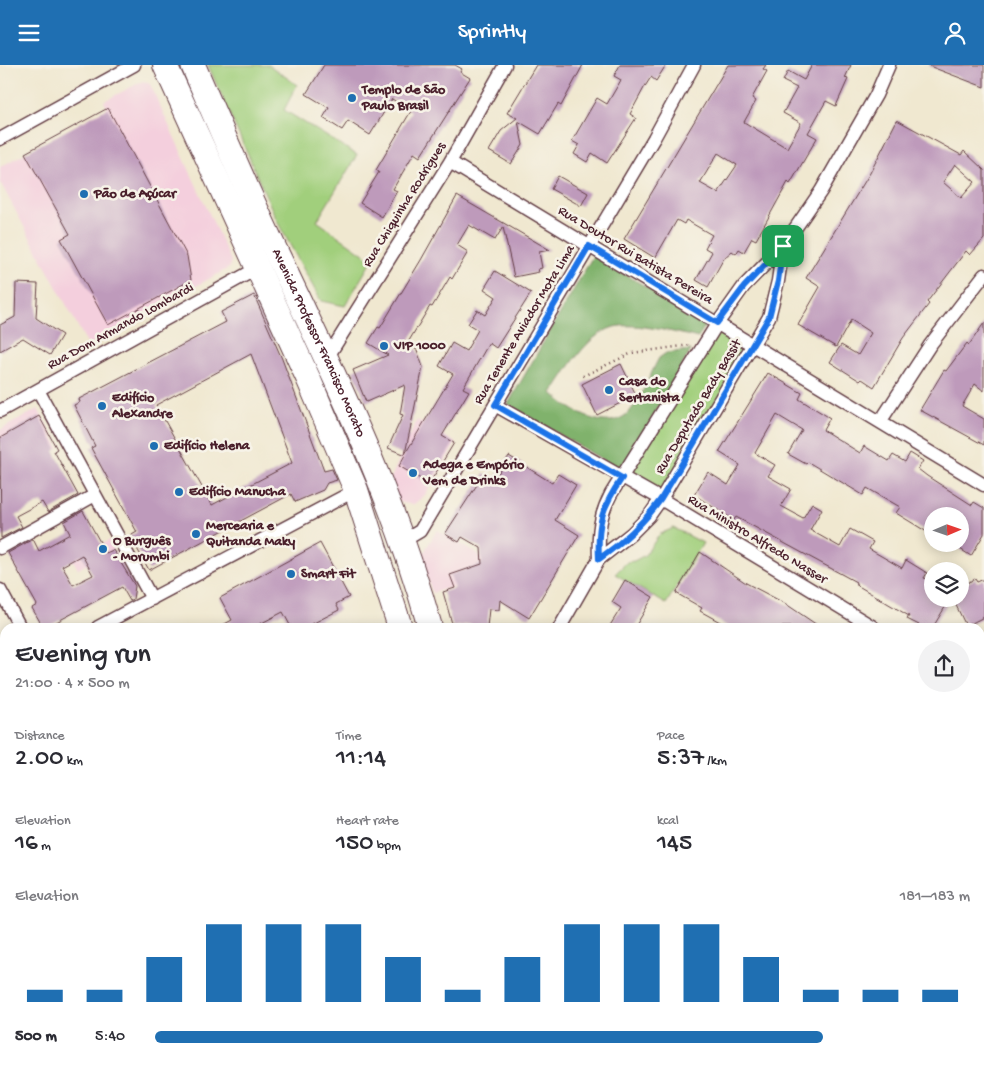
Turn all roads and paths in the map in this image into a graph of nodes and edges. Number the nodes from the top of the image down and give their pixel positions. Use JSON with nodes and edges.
{"nodes":[{"id":1,"x":134,"y":65,"type":"edge"},
{"id":2,"x":165,"y":65,"type":"edge"},
{"id":3,"x":193,"y":65,"type":"edge"},
{"id":4,"x":505,"y":65,"type":"edge"},
{"id":5,"x":694,"y":65,"type":"edge"},
{"id":6,"x":889,"y":65,"type":"edge"},
{"id":7,"x":0,"y":139,"type":"edge"},
{"id":8,"x":450,"y":163,"type":"junction"},
{"id":9,"x":589,"y":246,"type":"junction"},
{"id":10,"x":783,"y":246,"type":"junction"},
{"id":11,"x":256,"y":269,"type":"junction"},
{"id":12,"x":984,"y":275,"type":"edge"},
{"id":13,"x":717,"y":323,"type":"junction"},
{"id":14,"x":704,"y":345,"type":"junction"},
{"id":15,"x":753,"y":345,"type":"junction"},
{"id":16,"x":327,"y":358,"type":"junction"},
{"id":17,"x":583,"y":376,"type":"dead end"},
{"id":18,"x":38,"y":390,"type":"junction"},
{"id":19,"x":495,"y":405,"type":"junction"},
{"id":20,"x":0,"y":411,"type":"edge"},
{"id":21,"x":880,"y":422,"type":"junction"},
{"id":22,"x":622,"y":478,"type":"junction"},
{"id":23,"x":984,"y":485,"type":"edge"},
{"id":24,"x":356,"y":489,"type":"junction"},
{"id":25,"x":95,"y":495,"type":"junction"},
{"id":26,"x":661,"y":499,"type":"junction"},
{"id":27,"x":403,"y":541,"type":"junction"},
{"id":28,"x":0,"y":548,"type":"edge"},
{"id":29,"x":599,"y":559,"type":"junction"},
{"id":30,"x":0,"y":590,"type":"edge"},
{"id":31,"x":152,"y":599,"type":"junction"},
{"id":32,"x":18,"y":623,"type":"edge"},
{"id":33,"x":106,"y":623,"type":"edge"},
{"id":34,"x":399,"y":623,"type":"edge"},
{"id":35,"x":429,"y":623,"type":"edge"},
{"id":36,"x":562,"y":623,"type":"edge"},
{"id":37,"x":866,"y":623,"type":"edge"}],
"edges":[{"from":1,"to":7,"type":"street"},
{"from":2,"to":11,"type":"highway","name":"Avenida Professor Francisco Morato"},
{"from":3,"to":16,"type":"highway","name":"Avenida Professor Francisco Morato"},
{"from":4,"to":8,"type":"street","name":"Rua Chiquinha Rodrigues"},
{"from":5,"to":9,"type":"street","name":"Rua Tenente Aviador Mota Lima"},
{"from":6,"to":10,"type":"street","name":"Rua Deputado Bady Bassit"},
{"from":8,"to":9,"type":"street","name":"Rua Doutor Rui Batista Pereira"},
{"from":8,"to":16,"type":"street","name":"Rua Chiquinha Rodrigues"},
{"from":9,"to":13,"type":"street","name":"Rua Doutor Rui Batista Pereira"},
{"from":9,"to":19,"type":"street","name":"Rua Tenente Aviador Mota Lima"},
{"from":10,"to":13,"type":"street","name":"Rua Deputado Bady Bassit"},
{"from":10,"to":15,"type":"street","name":"Rua Deputado Bady Bassit"},
{"from":11,"to":18,"type":"street","name":"Rua Dom Armando Lombardi"},
{"from":11,"to":24,"type":"highway","name":"Avenida Professor Francisco Morato"},
{"from":12,"to":21,"type":"street"},
{"from":13,"to":14,"type":"street","name":"Rua Deputado Bady Bassit"},
{"from":13,"to":15,"type":"street","name":"Rua Doutor Rui Batista Pereira"},
{"from":14,"to":17,"type":"path"},
{"from":14,"to":22,"type":"street","name":"Rua Deputado Bady Bassit"},
{"from":15,"to":21,"type":"street","name":"Rua Doutor Rui Batista Pereira"},
{"from":15,"to":26,"type":"street","name":"Rua Deputado Bady Bassit"},
{"from":16,"to":27,"type":"highway","name":"Avenida Professor Francisco Morato"},
{"from":18,"to":20,"type":"street","name":"Rua Dom Armando Lombardi"},
{"from":18,"to":25,"type":"street"},
{"from":19,"to":22,"type":"street","name":"Rua Ministro Alfredo Nasser"},
{"from":19,"to":27,"type":"street","name":"Rua Tenente Aviador Mota Lima"},
{"from":21,"to":23,"type":"street","name":"Rua Doutor Rui Batista Pereira"},
{"from":22,"to":26,"type":"street","name":"Rua Ministro Alfredo Nasser"},
{"from":22,"to":29,"type":"street","name":"Rua Deputado Bady Bassit"},
{"from":24,"to":31,"type":"street"},
{"from":24,"to":34,"type":"highway","name":"Avenida Professor Francisco Morato"},
{"from":25,"to":28,"type":"street"},
{"from":25,"to":31,"type":"street"},
{"from":26,"to":29,"type":"street","name":"Rua Deputado Bady Bassit"},
{"from":26,"to":37,"type":"street","name":"Rua Ministro Alfredo Nasser"},
{"from":27,"to":35,"type":"highway","name":"Avenida Professor Francisco Morato"},
{"from":29,"to":36,"type":"street","name":"Rua Deputado Bady Bassit"},
{"from":30,"to":32,"type":"street"},
{"from":31,"to":33,"type":"street"}]}
